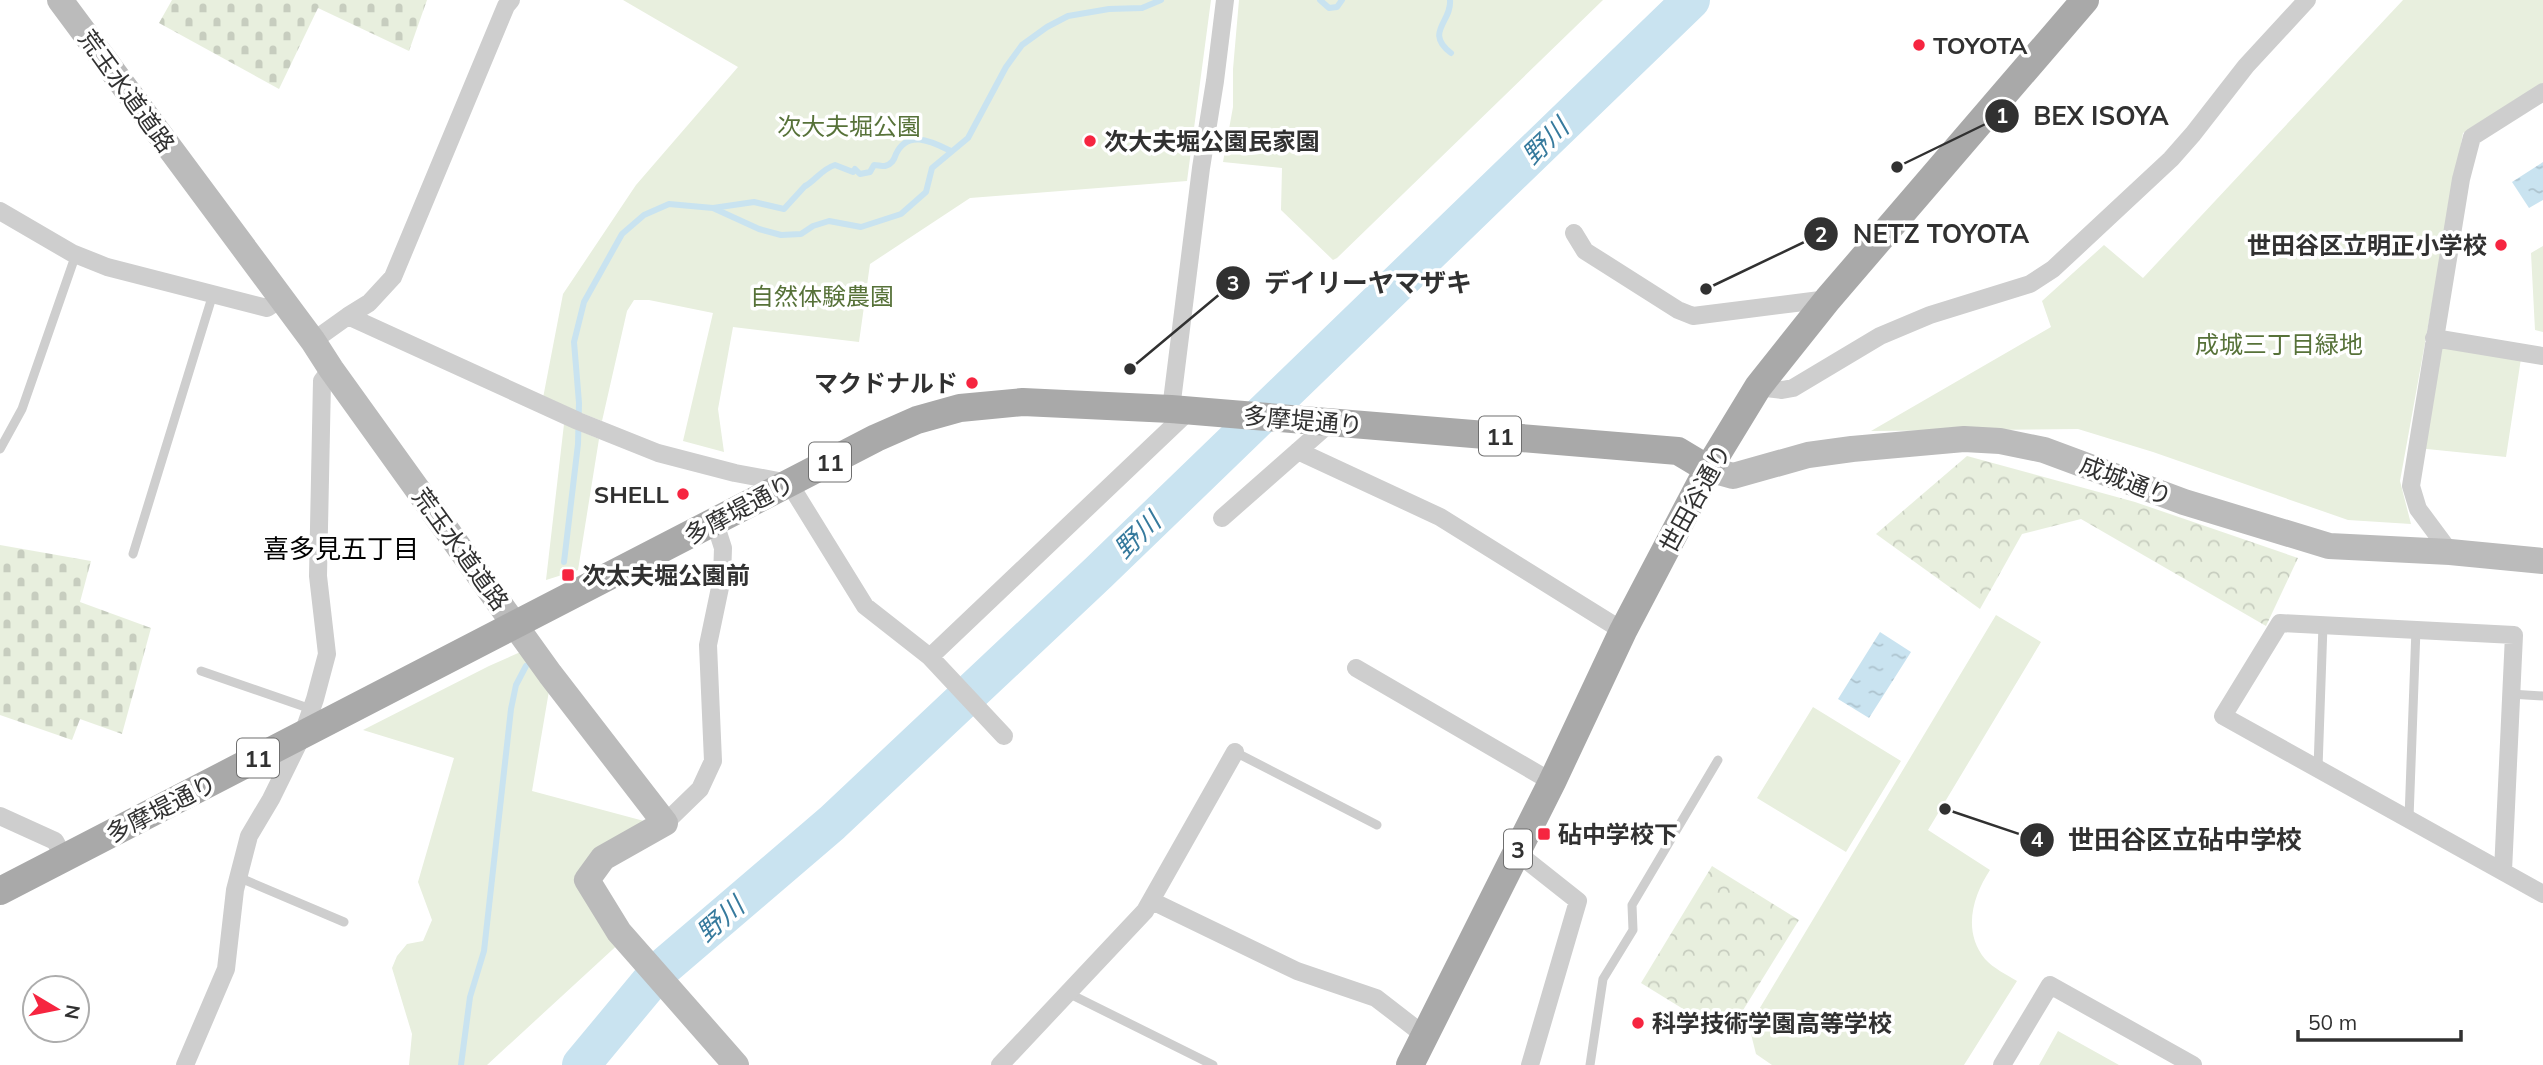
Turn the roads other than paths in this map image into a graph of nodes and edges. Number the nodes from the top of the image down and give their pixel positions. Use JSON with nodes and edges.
{"nodes":[{"id":1,"x":60,"y":0,"type":"edge"},
{"id":2,"x":1225,"y":0,"type":"edge"},
{"id":3,"x":2085,"y":0,"type":"edge"},
{"id":4,"x":2308,"y":0,"type":"edge"},
{"id":5,"x":504,"y":2,"type":"edge"},
{"id":6,"x":2543,"y":92,"type":"edge"},
{"id":7,"x":0,"y":211,"type":"edge"},
{"id":8,"x":1574,"y":233,"type":"dead end"},
{"id":9,"x":76,"y":254,"type":"junction"},
{"id":10,"x":213,"y":294,"type":"junction"},
{"id":11,"x":281,"y":299,"type":"junction"},
{"id":12,"x":1828,"y":299,"type":"junction"},
{"id":13,"x":348,"y":316,"type":"junction"},
{"id":14,"x":2434,"y":338,"type":"junction"},
{"id":15,"x":313,"y":341,"type":"junction"},
{"id":16,"x":2543,"y":356,"type":"edge"},
{"id":17,"x":331,"y":369,"type":"junction"},
{"id":18,"x":1758,"y":387,"type":"junction"},
{"id":19,"x":1189,"y":411,"type":"junction"},
{"id":20,"x":1325,"y":422,"type":"junction"},
{"id":21,"x":0,"y":449,"type":"edge"},
{"id":22,"x":1298,"y":451,"type":"junction"},
{"id":23,"x":1708,"y":469,"type":"junction"},
{"id":24,"x":789,"y":483,"type":"junction"},
{"id":25,"x":1222,"y":518,"type":"dead end"},
{"id":26,"x":715,"y":523,"type":"junction"},
{"id":27,"x":2450,"y":552,"type":"junction"},
{"id":28,"x":133,"y":554,"type":"dead end"},
{"id":29,"x":2543,"y":561,"type":"edge"},
{"id":30,"x":516,"y":625,"type":"junction"},
{"id":31,"x":2323,"y":625,"type":"junction"},
{"id":32,"x":2416,"y":629,"type":"junction"},
{"id":33,"x":1623,"y":631,"type":"junction"},
{"id":34,"x":935,"y":661,"type":"junction"},
{"id":35,"x":1356,"y":668,"type":"dead end"},
{"id":36,"x":201,"y":671,"type":"dead end"},
{"id":37,"x":2510,"y":694,"type":"junction"},
{"id":38,"x":2543,"y":696,"type":"edge"},
{"id":39,"x":313,"y":704,"type":"junction"},
{"id":40,"x":1002,"y":732,"type":"dead end"},
{"id":41,"x":302,"y":736,"type":"junction"},
{"id":42,"x":1235,"y":752,"type":"joint"},
{"id":43,"x":1718,"y":760,"type":"dead end"},
{"id":44,"x":2318,"y":768,"type":"junction"},
{"id":45,"x":1552,"y":782,"type":"junction"},
{"id":46,"x":0,"y":816,"type":"edge"},
{"id":47,"x":2409,"y":818,"type":"junction"},
{"id":48,"x":665,"y":822,"type":"junction"},
{"id":49,"x":1377,"y":825,"type":"dead end"},
{"id":50,"x":1516,"y":852,"type":"junction"},
{"id":51,"x":64,"y":858,"type":"junction"},
{"id":52,"x":2503,"y":871,"type":"junction"},
{"id":53,"x":238,"y":877,"type":"junction"},
{"id":54,"x":0,"y":891,"type":"edge"},
{"id":55,"x":2543,"y":894,"type":"edge"},
{"id":56,"x":1152,"y":901,"type":"junction"},
{"id":57,"x":344,"y":922,"type":"dead end"},
{"id":58,"x":1068,"y":993,"type":"junction"},
{"id":59,"x":1424,"y":1035,"type":"junction"},
{"id":60,"x":185,"y":1065,"type":"edge"},
{"id":61,"x":736,"y":1065,"type":"edge"},
{"id":62,"x":1000,"y":1065,"type":"edge"},
{"id":63,"x":1213,"y":1065,"type":"edge"},
{"id":64,"x":1410,"y":1065,"type":"edge"},
{"id":65,"x":1530,"y":1065,"type":"edge"},
{"id":66,"x":1590,"y":1065,"type":"edge"},
{"id":67,"x":2002,"y":1065,"type":"edge"},
{"id":68,"x":2193,"y":1065,"type":"edge"}],
"edges":[{"from":1,"to":11,"type":"main road","name":"荒玉水道道路"},
{"from":2,"to":19,"type":"street"},
{"from":3,"to":12,"type":"main road","name":"世田谷通り","number":"3"},
{"from":4,"to":18,"type":"street"},
{"from":5,"to":13,"type":"street"},
{"from":6,"to":14,"type":"street"},
{"from":7,"to":9,"type":"street"},
{"from":8,"to":12,"type":"street"},
{"from":9,"to":10,"type":"street"},
{"from":9,"to":21,"type":"lane"},
{"from":10,"to":11,"type":"street"},
{"from":10,"to":28,"type":"lane"},
{"from":11,"to":15,"type":"main road","name":"荒玉水道道路"},
{"from":12,"to":18,"type":"main road","name":"世田谷通り","number":"3"},
{"from":13,"to":15,"type":"street"},
{"from":13,"to":24,"type":"street"},
{"from":14,"to":16,"type":"street"},
{"from":14,"to":27,"type":"street"},
{"from":15,"to":17,"type":"main road","name":"荒玉水道道路"},
{"from":17,"to":30,"type":"main road","name":"荒玉水道道路"},
{"from":17,"to":39,"type":"street"},
{"from":18,"to":23,"type":"main road","name":"世田谷通り","number":"3"},
{"from":19,"to":20,"type":"main road","name":"多摩堤通り","number":"11"},
{"from":19,"to":24,"type":"main road","name":"多摩堤通り","number":"11"},
{"from":19,"to":34,"type":"street"},
{"from":20,"to":22,"type":"street"},
{"from":20,"to":23,"type":"main road","name":"多摩堤通り","number":"11"},
{"from":22,"to":25,"type":"street"},
{"from":22,"to":33,"type":"street"},
{"from":23,"to":27,"type":"main road","name":"成城通り"},
{"from":23,"to":33,"type":"main road","name":"世田谷通り","number":"3"},
{"from":24,"to":26,"type":"main road","name":"多摩堤通り","number":"11"},
{"from":24,"to":34,"type":"street"},
{"from":26,"to":30,"type":"main road","name":"多摩堤通り","number":"11"},
{"from":26,"to":48,"type":"street"},
{"from":27,"to":29,"type":"main road","name":"成城通り"},
{"from":30,"to":41,"type":"main road","name":"多摩堤通り","number":"11"},
{"from":30,"to":48,"type":"main road","name":"荒玉水道道路"},
{"from":31,"to":32,"type":"street"},
{"from":31,"to":44,"type":"lane"},
{"from":31,"to":44,"type":"street"},
{"from":32,"to":37,"type":"street"},
{"from":32,"to":47,"type":"lane"},
{"from":33,"to":45,"type":"main road","name":"世田谷通り","number":"3"},
{"from":34,"to":40,"type":"street"},
{"from":35,"to":45,"type":"street"},
{"from":36,"to":39,"type":"lane"},
{"from":37,"to":38,"type":"lane"},
{"from":37,"to":52,"type":"street"},
{"from":39,"to":41,"type":"street"},
{"from":41,"to":51,"type":"main road","name":"多摩堤通り","number":"11"},
{"from":41,"to":53,"type":"street"},
{"from":42,"to":49,"type":"lane"},
{"from":42,"to":56,"type":"street"},
{"from":43,"to":66,"type":"lane"},
{"from":44,"to":47,"type":"street"},
{"from":45,"to":50,"type":"main road","name":"世田谷通り","number":"3"},
{"from":46,"to":51,"type":"street"},
{"from":47,"to":52,"type":"street"},
{"from":48,"to":61,"type":"main road"},
{"from":50,"to":59,"type":"main road","name":"世田谷通り","number":"3"},
{"from":50,"to":65,"type":"street"},
{"from":51,"to":54,"type":"main road","name":"多摩堤通り","number":"11"},
{"from":52,"to":55,"type":"street"},
{"from":53,"to":57,"type":"lane"},
{"from":53,"to":60,"type":"street"},
{"from":56,"to":58,"type":"street"},
{"from":56,"to":59,"type":"street"},
{"from":58,"to":62,"type":"street"},
{"from":58,"to":63,"type":"lane"},
{"from":59,"to":64,"type":"main road","name":"世田谷通り","number":"3"},
{"from":67,"to":68,"type":"street"}]}
